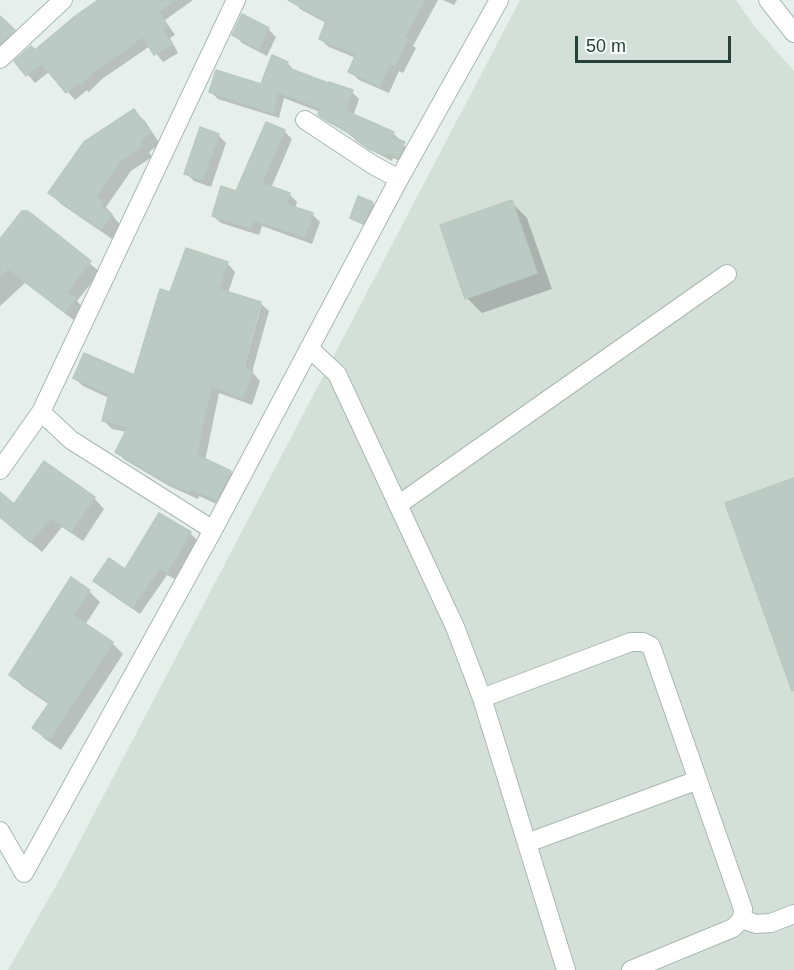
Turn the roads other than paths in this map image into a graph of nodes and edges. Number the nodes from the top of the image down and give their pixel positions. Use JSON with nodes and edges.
{"nodes":[{"id":1,"x":63,"y":0,"type":"edge"},
{"id":2,"x":236,"y":0,"type":"edge"},
{"id":3,"x":499,"y":0,"type":"edge"},
{"id":4,"x":768,"y":0,"type":"edge"},
{"id":5,"x":794,"y":33,"type":"edge"},
{"id":6,"x":0,"y":59,"type":"edge"},
{"id":7,"x":305,"y":120,"type":"dead end"},
{"id":8,"x":399,"y":179,"type":"junction"},
{"id":9,"x":727,"y":274,"type":"dead end"},
{"id":10,"x":309,"y":348,"type":"junction"},
{"id":11,"x":40,"y":412,"type":"junction"},
{"id":12,"x":0,"y":470,"type":"edge"},
{"id":13,"x":398,"y":505,"type":"junction"},
{"id":14,"x":213,"y":530,"type":"junction"},
{"id":15,"x":482,"y":698,"type":"junction"},
{"id":16,"x":698,"y":780,"type":"junction"},
{"id":17,"x":0,"y":831,"type":"edge"},
{"id":18,"x":527,"y":843,"type":"junction"},
{"id":19,"x":794,"y":914,"type":"edge"},
{"id":20,"x":742,"y":919,"type":"junction"},
{"id":21,"x":566,"y":970,"type":"edge"},
{"id":22,"x":631,"y":970,"type":"edge"}],
"edges":[{"from":1,"to":6,"type":"street"},
{"from":2,"to":11,"type":"street"},
{"from":3,"to":8,"type":"street"},
{"from":4,"to":5,"type":"street"},
{"from":7,"to":8,"type":"street"},
{"from":8,"to":10,"type":"street"},
{"from":9,"to":13,"type":"street"},
{"from":10,"to":13,"type":"street"},
{"from":10,"to":14,"type":"street"},
{"from":11,"to":12,"type":"street"},
{"from":11,"to":14,"type":"street"},
{"from":13,"to":15,"type":"street"},
{"from":14,"to":17,"type":"street"},
{"from":15,"to":16,"type":"street"},
{"from":15,"to":18,"type":"street"},
{"from":16,"to":18,"type":"street"},
{"from":16,"to":20,"type":"street"},
{"from":18,"to":21,"type":"street"},
{"from":19,"to":20,"type":"street"},
{"from":20,"to":22,"type":"street"}]}
